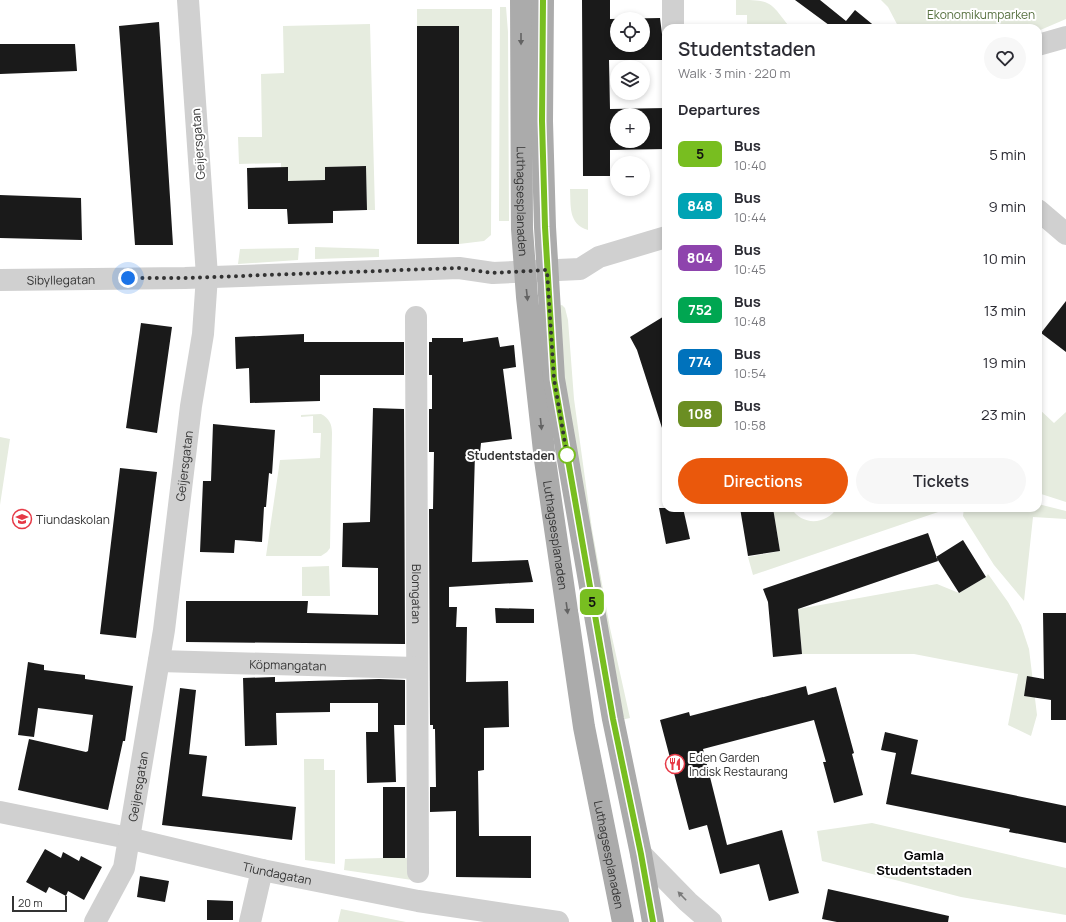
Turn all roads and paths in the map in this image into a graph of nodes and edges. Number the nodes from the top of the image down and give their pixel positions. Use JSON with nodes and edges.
{"nodes":[{"id":1,"x":188,"y":0,"type":"edge"},
{"id":2,"x":521,"y":0,"type":"edge"},
{"id":3,"x":543,"y":0,"type":"edge"},
{"id":4,"x":673,"y":0,"type":"edge"},
{"id":5,"x":672,"y":24,"type":"edge"},
{"id":6,"x":1066,"y":37,"type":"edge"},
{"id":7,"x":1042,"y":44,"type":"edge"},
{"id":8,"x":1042,"y":213,"type":"edge"},
{"id":9,"x":1066,"y":234,"type":"edge"},
{"id":10,"x":662,"y":239,"type":"edge"},
{"id":11,"x":546,"y":263,"type":"junction"},
{"id":12,"x":524,"y":265,"type":"junction"},
{"id":13,"x":207,"y":276,"type":"junction"},
{"id":14,"x":0,"y":280,"type":"edge"},
{"id":15,"x":416,"y":317,"type":"dead end"},
{"id":16,"x":159,"y":661,"type":"junction"},
{"id":17,"x":416,"y":668,"type":"junction"},
{"id":18,"x":0,"y":812,"type":"edge"},
{"id":19,"x":128,"y":838,"type":"junction"},
{"id":20,"x":641,"y":854,"type":"junction"},
{"id":21,"x":262,"y":870,"type":"junction"},
{"id":22,"x":418,"y":872,"type":"dead end"},
{"id":23,"x":438,"y":913,"type":"edge"},
{"id":24,"x":96,"y":922,"type":"edge"},
{"id":25,"x":250,"y":922,"type":"edge"},
{"id":26,"x":558,"y":922,"type":"edge"},
{"id":27,"x":623,"y":922,"type":"edge"},
{"id":28,"x":653,"y":922,"type":"edge"},
{"id":29,"x":711,"y":922,"type":"edge"}],
"edges":[{"from":1,"to":13,"type":"street","name":"Geijersgatan"},
{"from":2,"to":12,"type":"main road","name":"Luthagsesplanaden","one_way":true},
{"from":3,"to":11,"type":"main road","name":"Luthagsesplanaden"},
{"from":4,"to":5,"type":"street"},
{"from":6,"to":7,"type":"street"},
{"from":8,"to":9,"type":"street"},
{"from":10,"to":11,"type":"street","name":"Sibyllegatan"},
{"from":11,"to":12,"type":"street","name":"Sibyllegatan"},
{"from":11,"to":20,"type":"main road","name":"Luthagsesplanaden"},
{"from":12,"to":13,"type":"street","name":"Sibyllegatan"},
{"from":12,"to":27,"type":"main road","name":"Luthagsesplanaden","one_way":true},
{"from":13,"to":14,"type":"street","name":"Sibyllegatan"},
{"from":13,"to":16,"type":"street","name":"Geijersgatan"},
{"from":15,"to":17,"type":"street","name":"Blomgatan"},
{"from":16,"to":17,"type":"street","name":"Köpmangatan"},
{"from":16,"to":19,"type":"street","name":"Geijersgatan"},
{"from":17,"to":22,"type":"street","name":"Blomgatan"},
{"from":18,"to":19,"type":"street","name":"Tiundagatan"},
{"from":19,"to":21,"type":"street","name":"Tiundagatan"},
{"from":19,"to":24,"type":"street","name":"Geijersgatan"},
{"from":20,"to":28,"type":"main road","name":"Luthagsesplanaden"},
{"from":29,"to":20,"type":"street","one_way":true},
{"from":21,"to":23,"type":"street","name":"Tiundagatan"},
{"from":21,"to":25,"type":"street"},
{"from":23,"to":26,"type":"street","name":"Tiundagatan"}]}
